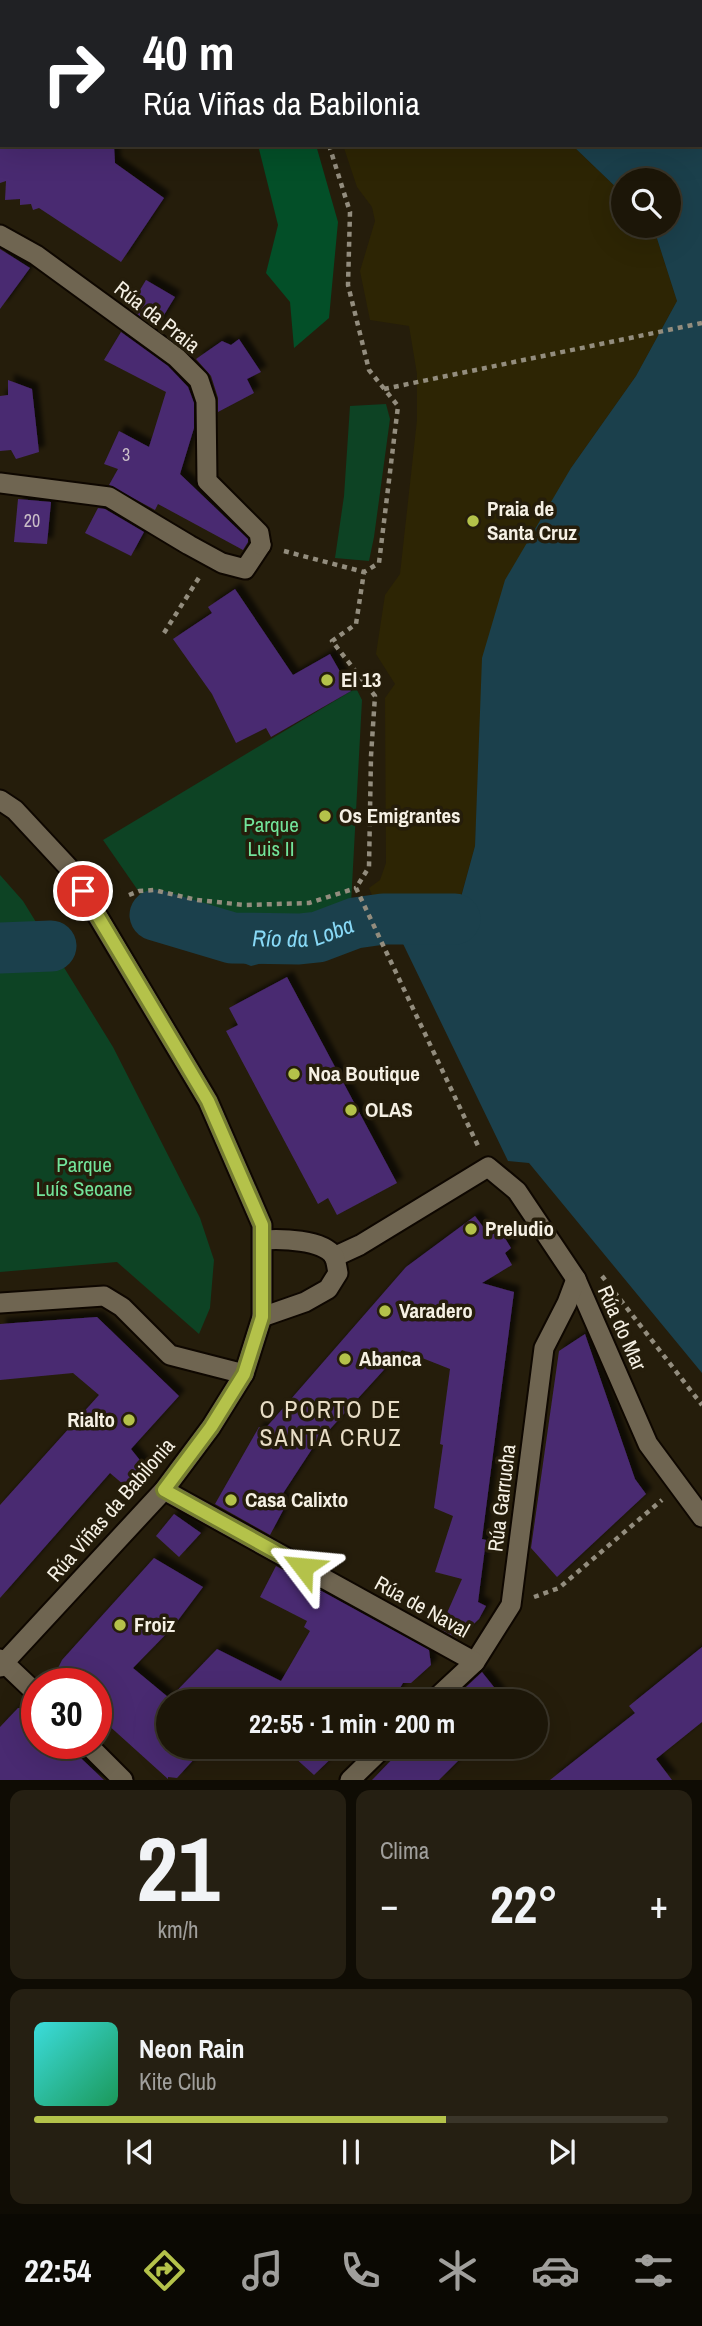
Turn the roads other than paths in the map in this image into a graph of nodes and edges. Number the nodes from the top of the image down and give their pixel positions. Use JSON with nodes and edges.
{"nodes":[{"id":1,"x":0,"y":235,"type":"edge"},
{"id":2,"x":0,"y":483,"type":"edge"},
{"id":3,"x":0,"y":800,"type":"edge"},
{"id":4,"x":263,"y":1240,"type":"junction"},
{"id":5,"x":334,"y":1257,"type":"junction"},
{"id":6,"x":576,"y":1279,"type":"junction"},
{"id":7,"x":0,"y":1303,"type":"edge"},
{"id":8,"x":262,"y":1317,"type":"junction"},
{"id":9,"x":244,"y":1374,"type":"junction"},
{"id":10,"x":164,"y":1490,"type":"junction"},
{"id":11,"x":702,"y":1517,"type":"edge"},
{"id":12,"x":475,"y":1662,"type":"junction"},
{"id":13,"x":1,"y":1663,"type":"edge"},
{"id":14,"x":21,"y":1680,"type":"edge"},
{"id":15,"x":446,"y":1689,"type":"edge"},
{"id":16,"x":102,"y":1759,"type":"edge"},
{"id":17,"x":372,"y":1759,"type":"edge"},
{"id":18,"x":124,"y":1780,"type":"edge"},
{"id":19,"x":350,"y":1780,"type":"edge"}],
"edges":[{"from":1,"to":2,"type":"street","name":"Rúa da Praia"},
{"from":3,"to":4,"type":"street","name":"Rúa Viñas da Babilonia"},
{"from":4,"to":5,"type":"street"},
{"from":4,"to":8,"type":"street","name":"Rúa Viñas da Babilonia"},
{"from":5,"to":6,"type":"street","name":"Rúa do Mar"},
{"from":5,"to":8,"type":"street"},
{"from":6,"to":11,"type":"street","name":"Rúa do Mar"},
{"from":6,"to":12,"type":"street","name":"Rúa Garrucha"},
{"from":7,"to":9,"type":"street"},
{"from":8,"to":9,"type":"street","name":"Rúa Viñas da Babilonia"},
{"from":9,"to":10,"type":"street","name":"Rúa Viñas da Babilonia"},
{"from":10,"to":12,"type":"street","name":"Rúa de Naval"},
{"from":10,"to":13,"type":"street","name":"Rúa Viñas da Babilonia"},
{"from":12,"to":15,"type":"street","name":"Rúa Garrucha"},
{"from":13,"to":14,"type":"street"},
{"from":16,"to":18,"type":"street"},
{"from":17,"to":19,"type":"street"}]}
